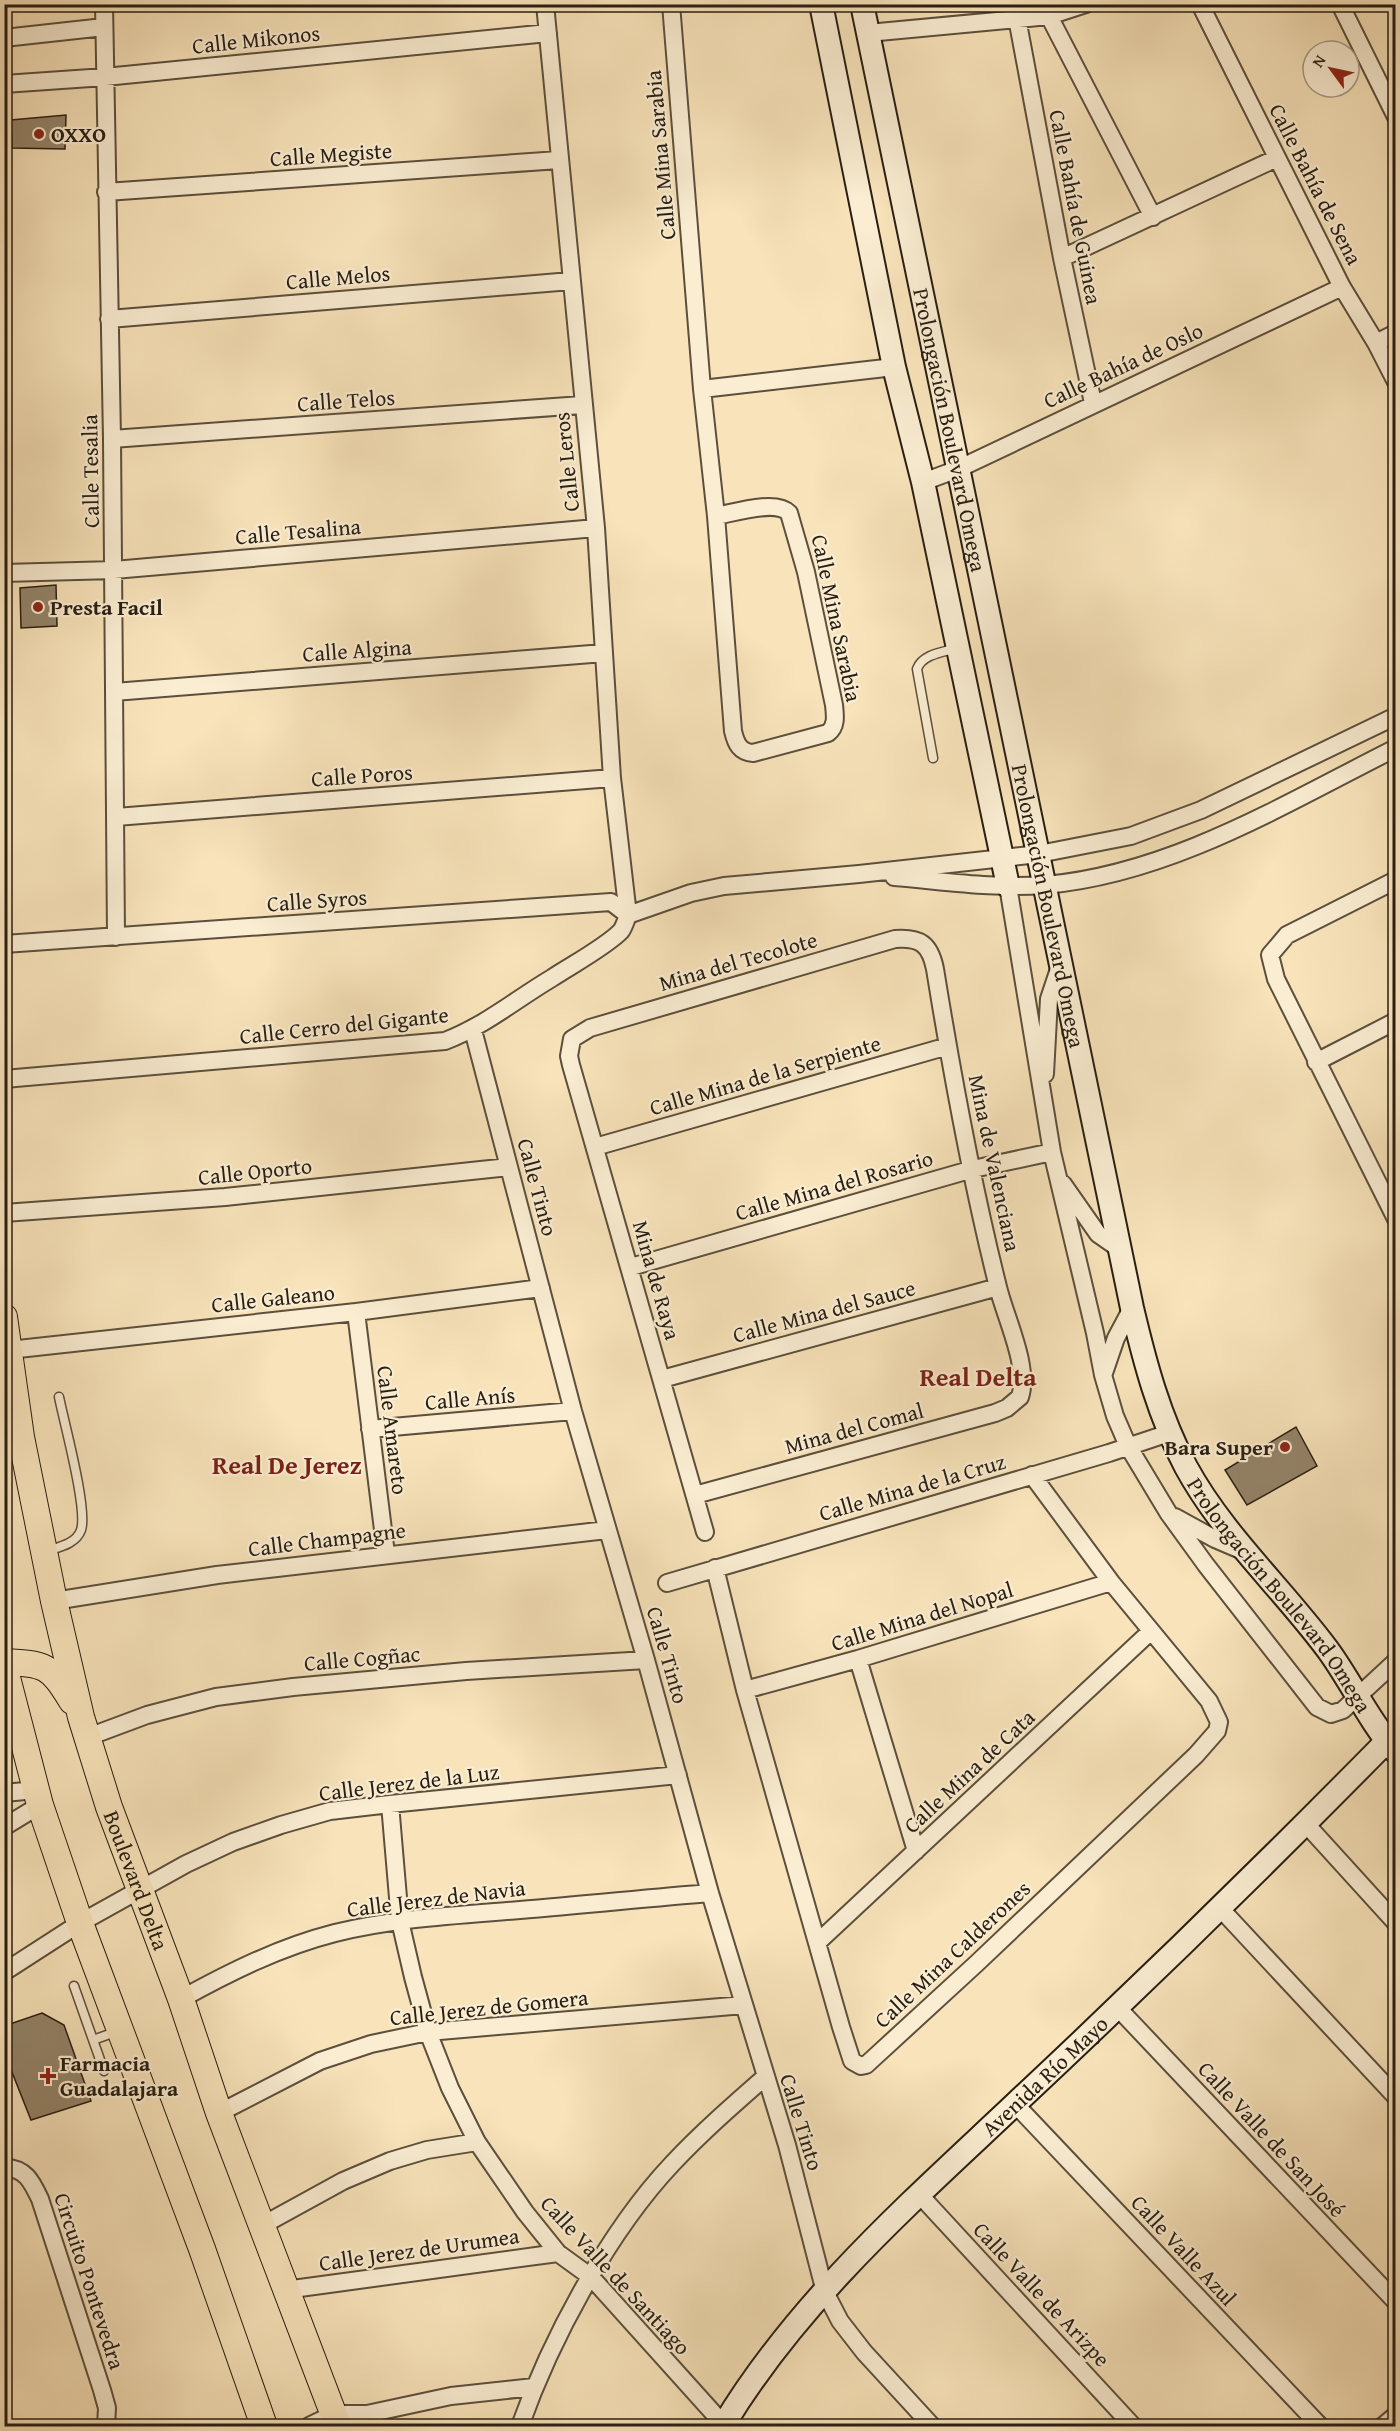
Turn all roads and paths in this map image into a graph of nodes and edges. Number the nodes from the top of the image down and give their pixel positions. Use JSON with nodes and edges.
{"nodes":[{"id":1,"x":104,"y":4,"type":"edge"},
{"id":2,"x":545,"y":4,"type":"edge"},
{"id":3,"x":671,"y":4,"type":"edge"},
{"id":4,"x":821,"y":4,"type":"edge"},
{"id":5,"x":862,"y":4,"type":"edge"},
{"id":6,"x":1086,"y":4,"type":"edge"},
{"id":7,"x":1200,"y":4,"type":"edge"},
{"id":8,"x":1340,"y":4,"type":"edge"},
{"id":9,"x":1049,"y":16,"type":"junction"},
{"id":10,"x":1017,"y":18,"type":"junction"},
{"id":11,"x":104,"y":27,"type":"junction"},
{"id":12,"x":548,"y":33,"type":"junction"},
{"id":13,"x":868,"y":33,"type":"junction"},
{"id":14,"x":4,"y":38,"type":"edge"},
{"id":15,"x":105,"y":77,"type":"junction"},
{"id":16,"x":4,"y":84,"type":"edge"},
{"id":17,"x":1395,"y":117,"type":"edge"},
{"id":18,"x":1277,"y":158,"type":"junction"},
{"id":19,"x":559,"y":160,"type":"junction"},
{"id":20,"x":106,"y":192,"type":"junction"},
{"id":21,"x":1153,"y":217,"type":"junction"},
{"id":22,"x":1062,"y":258,"type":"junction"},
{"id":23,"x":571,"y":280,"type":"junction"},
{"id":24,"x":1342,"y":287,"type":"junction"},
{"id":25,"x":109,"y":319,"type":"junction"},
{"id":26,"x":1395,"y":333,"type":"edge"},
{"id":27,"x":1376,"y":343,"type":"junction"},
{"id":28,"x":894,"y":367,"type":"junction"},
{"id":29,"x":1395,"y":382,"type":"edge"},
{"id":30,"x":702,"y":389,"type":"junction"},
{"id":31,"x":1093,"y":403,"type":"junction"},
{"id":32,"x":582,"y":405,"type":"junction"},
{"id":33,"x":112,"y":439,"type":"junction"},
{"id":34,"x":958,"y":469,"type":"junction"},
{"id":35,"x":923,"y":482,"type":"junction"},
{"id":36,"x":716,"y":516,"type":"junction"},
{"id":37,"x":596,"y":528,"type":"junction"},
{"id":38,"x":114,"y":570,"type":"junction"},
{"id":39,"x":4,"y":573,"type":"edge"},
{"id":40,"x":957,"y":648,"type":"junction"},
{"id":41,"x":604,"y":653,"type":"junction"},
{"id":42,"x":114,"y":692,"type":"junction"},
{"id":43,"x":1395,"y":716,"type":"edge"},
{"id":44,"x":1395,"y":748,"type":"edge"},
{"id":45,"x":933,"y":759,"type":"dead end"},
{"id":46,"x":612,"y":778,"type":"junction"},
{"id":47,"x":116,"y":817,"type":"junction"},
{"id":48,"x":1039,"y":854,"type":"junction"},
{"id":49,"x":1001,"y":857,"type":"junction"},
{"id":50,"x":859,"y":874,"type":"junction"},
{"id":51,"x":1395,"y":880,"type":"edge"},
{"id":52,"x":1044,"y":885,"type":"junction"},
{"id":53,"x":1008,"y":886,"type":"junction"},
{"id":54,"x":628,"y":915,"type":"junction"},
{"id":55,"x":116,"y":937,"type":"junction"},
{"id":56,"x":920,"y":940,"type":"joint"},
{"id":57,"x":4,"y":944,"type":"edge"},
{"id":58,"x":1060,"y":966,"type":"junction"},
{"id":59,"x":1395,"y":1021,"type":"edge"},
{"id":60,"x":473,"y":1030,"type":"junction"},
{"id":61,"x":572,"y":1039,"type":"joint"},
{"id":62,"x":948,"y":1046,"type":"junction"},
{"id":63,"x":1316,"y":1062,"type":"junction"},
{"id":64,"x":4,"y":1079,"type":"edge"},
{"id":65,"x":1042,"y":1095,"type":"junction"},
{"id":66,"x":595,"y":1147,"type":"junction"},
{"id":67,"x":1052,"y":1152,"type":"junction"},
{"id":68,"x":509,"y":1167,"type":"junction"},
{"id":69,"x":973,"y":1169,"type":"junction"},
{"id":70,"x":1057,"y":1174,"type":"junction"},
{"id":71,"x":4,"y":1213,"type":"edge"},
{"id":72,"x":1395,"y":1219,"type":"edge"},
{"id":73,"x":1121,"y":1250,"type":"junction"},
{"id":74,"x":631,"y":1267,"type":"junction"},
{"id":75,"x":541,"y":1287,"type":"junction"},
{"id":76,"x":998,"y":1287,"type":"junction"},
{"id":77,"x":1132,"y":1308,"type":"junction"},
{"id":78,"x":356,"y":1312,"type":"junction"},
{"id":79,"x":4,"y":1317,"type":"edge"},
{"id":80,"x":9,"y":1350,"type":"junction"},
{"id":81,"x":1103,"y":1375,"type":"junction"},
{"id":82,"x":662,"y":1378,"type":"junction"},
{"id":83,"x":59,"y":1397,"type":"dead end"},
{"id":84,"x":1020,"y":1397,"type":"joint"},
{"id":85,"x":573,"y":1411,"type":"junction"},
{"id":86,"x":370,"y":1429,"type":"junction"},
{"id":87,"x":1169,"y":1433,"type":"junction"},
{"id":88,"x":1128,"y":1446,"type":"junction"},
{"id":89,"x":1032,"y":1475,"type":"junction"},
{"id":90,"x":695,"y":1494,"type":"junction"},
{"id":91,"x":1169,"y":1514,"type":"junction"},
{"id":92,"x":607,"y":1530,"type":"junction"},
{"id":93,"x":705,"y":1532,"type":"dead end"},
{"id":94,"x":44,"y":1552,"type":"junction"},
{"id":95,"x":1246,"y":1552,"type":"junction"},
{"id":96,"x":386,"y":1554,"type":"junction"},
{"id":97,"x":715,"y":1568,"type":"junction"},
{"id":98,"x":1111,"y":1582,"type":"junction"},
{"id":99,"x":667,"y":1583,"type":"dead end"},
{"id":100,"x":54,"y":1601,"type":"junction"},
{"id":101,"x":1150,"y":1632,"type":"junction"},
{"id":102,"x":858,"y":1659,"type":"junction"},
{"id":103,"x":646,"y":1660,"type":"junction"},
{"id":104,"x":1395,"y":1661,"type":"edge"},
{"id":105,"x":4,"y":1664,"type":"edge"},
{"id":106,"x":745,"y":1690,"type":"junction"},
{"id":107,"x":1351,"y":1703,"type":"junction"},
{"id":108,"x":85,"y":1727,"type":"junction"},
{"id":109,"x":1392,"y":1741,"type":"edge"},
{"id":110,"x":678,"y":1775,"type":"junction"},
{"id":111,"x":4,"y":1793,"type":"edge"},
{"id":112,"x":38,"y":1798,"type":"junction"},
{"id":113,"x":390,"y":1804,"type":"junction"},
{"id":114,"x":1306,"y":1824,"type":"junction"},
{"id":115,"x":4,"y":1827,"type":"edge"},
{"id":116,"x":916,"y":1851,"type":"junction"},
{"id":117,"x":141,"y":1891,"type":"junction"},
{"id":118,"x":711,"y":1893,"type":"junction"},
{"id":119,"x":1219,"y":1907,"type":"junction"},
{"id":120,"x":400,"y":1922,"type":"junction"},
{"id":121,"x":80,"y":1923,"type":"junction"},
{"id":122,"x":1395,"y":1923,"type":"edge"},
{"id":123,"x":817,"y":1943,"type":"junction"},
{"id":124,"x":4,"y":1972,"type":"edge"},
{"id":125,"x":74,"y":1986,"type":"dead end"},
{"id":126,"x":181,"y":1999,"type":"junction"},
{"id":127,"x":744,"y":2005,"type":"junction"},
{"id":128,"x":1117,"y":2007,"type":"junction"},
{"id":129,"x":119,"y":2031,"type":"junction"},
{"id":130,"x":428,"y":2032,"type":"junction"},
{"id":131,"x":93,"y":2040,"type":"junction"},
{"id":132,"x":104,"y":2071,"type":"dead end"},
{"id":133,"x":765,"y":2077,"type":"junction"},
{"id":134,"x":1395,"y":2097,"type":"edge"},
{"id":135,"x":1015,"y":2104,"type":"junction"},
{"id":136,"x":219,"y":2113,"type":"junction"},
{"id":137,"x":477,"y":2142,"type":"junction"},
{"id":138,"x":4,"y":2168,"type":"edge"},
{"id":139,"x":918,"y":2193,"type":"junction"},
{"id":140,"x":261,"y":2226,"type":"junction"},
{"id":141,"x":558,"y":2253,"type":"junction"},
{"id":142,"x":591,"y":2277,"type":"junction"},
{"id":143,"x":285,"y":2290,"type":"junction"},
{"id":144,"x":825,"y":2292,"type":"junction"},
{"id":145,"x":1395,"y":2302,"type":"edge"},
{"id":146,"x":534,"y":2387,"type":"junction"},
{"id":147,"x":1395,"y":2415,"type":"edge"},
{"id":148,"x":336,"y":2420,"type":"edge"},
{"id":149,"x":362,"y":2420,"type":"edge"},
{"id":150,"x":724,"y":2426,"type":"edge"},
{"id":151,"x":106,"y":2427,"type":"edge"},
{"id":152,"x":264,"y":2427,"type":"edge"},
{"id":153,"x":309,"y":2427,"type":"edge"},
{"id":154,"x":520,"y":2427,"type":"edge"},
{"id":155,"x":932,"y":2427,"type":"edge"},
{"id":156,"x":1133,"y":2427,"type":"edge"},
{"id":157,"x":1320,"y":2427,"type":"edge"},
{"id":158,"x":1383,"y":2427,"type":"edge"}],
"edges":[{"from":1,"to":11,"type":"street","name":"Calle Tesalia"},
{"from":2,"to":12,"type":"street","name":"Calle Leros"},
{"from":3,"to":30,"type":"street","name":"Calle Mina Sarabia"},
{"from":4,"to":28,"type":"street","name":"Prolongación Boulevard Omega"},
{"from":5,"to":13,"type":"street","name":"Prolongación Boulevard Omega"},
{"from":6,"to":9,"type":"street"},
{"from":7,"to":18,"type":"street","name":"Calle Bahía de Sena"},
{"from":8,"to":17,"type":"street"},
{"from":9,"to":10,"type":"street"},
{"from":9,"to":21,"type":"street"},
{"from":10,"to":13,"type":"street"},
{"from":10,"to":22,"type":"street","name":"Calle Bahía de Guinea"},
{"from":11,"to":14,"type":"street"},
{"from":11,"to":15,"type":"street","name":"Calle Tesalia"},
{"from":12,"to":15,"type":"street","name":"Calle Mikonos"},
{"from":12,"to":19,"type":"street","name":"Calle Leros"},
{"from":13,"to":34,"type":"street","name":"Prolongación Boulevard Omega"},
{"from":15,"to":16,"type":"street","name":"Calle Mikonos"},
{"from":15,"to":20,"type":"street","name":"Calle Tesalia"},
{"from":18,"to":21,"type":"street"},
{"from":18,"to":24,"type":"street","name":"Calle Bahía de Sena"},
{"from":19,"to":20,"type":"street","name":"Calle Megiste"},
{"from":19,"to":23,"type":"street","name":"Calle Leros"},
{"from":20,"to":25,"type":"street","name":"Calle Tesalia"},
{"from":21,"to":22,"type":"street"},
{"from":22,"to":31,"type":"street","name":"Calle Bahía de Guinea"},
{"from":23,"to":25,"type":"street","name":"Calle Melos"},
{"from":23,"to":32,"type":"street","name":"Calle Leros"},
{"from":24,"to":27,"type":"street","name":"Calle Bahía de Sena"},
{"from":24,"to":31,"type":"street","name":"Calle Bahía de Oslo"},
{"from":25,"to":33,"type":"street","name":"Calle Tesalia"},
{"from":26,"to":27,"type":"street"},
{"from":27,"to":29,"type":"street","name":"Calle Bahía de Sena"},
{"from":28,"to":30,"type":"street"},
{"from":28,"to":35,"type":"street","name":"Prolongación Boulevard Omega"},
{"from":30,"to":36,"type":"street","name":"Calle Mina Sarabia"},
{"from":31,"to":34,"type":"street","name":"Calle Bahía de Oslo"},
{"from":32,"to":33,"type":"street","name":"Calle Telos"},
{"from":32,"to":37,"type":"street","name":"Calle Leros"},
{"from":33,"to":38,"type":"street","name":"Calle Tesalia"},
{"from":34,"to":35,"type":"street","name":"Calle Bahía de Oslo"},
{"from":34,"to":48,"type":"street","name":"Prolongación Boulevard Omega"},
{"from":35,"to":40,"type":"street","name":"Prolongación Boulevard Omega"},
{"from":36,"to":36,"type":"street","name":"Calle Mina Sarabia"},
{"from":37,"to":38,"type":"street","name":"Calle Tesalina"},
{"from":37,"to":41,"type":"street","name":"Calle Leros"},
{"from":38,"to":39,"type":"street","name":"Calle Tesalina"},
{"from":38,"to":42,"type":"street","name":"Calle Tesalia"},
{"from":40,"to":45,"type":"lane"},
{"from":40,"to":49,"type":"street","name":"Prolongación Boulevard Omega"},
{"from":41,"to":42,"type":"street","name":"Calle Algina"},
{"from":41,"to":46,"type":"street","name":"Calle Leros"},
{"from":42,"to":47,"type":"street","name":"Calle Tesalia"},
{"from":43,"to":48,"type":"street"},
{"from":44,"to":52,"type":"street"},
{"from":46,"to":47,"type":"street","name":"Calle Poros"},
{"from":46,"to":54,"type":"street","name":"Calle Leros"},
{"from":47,"to":55,"type":"street","name":"Calle Tesalia"},
{"from":48,"to":49,"type":"street"},
{"from":48,"to":52,"type":"street","name":"Prolongación Boulevard Omega"},
{"from":49,"to":50,"type":"street"},
{"from":49,"to":53,"type":"street","name":"Prolongación Boulevard Omega"},
{"from":50,"to":53,"type":"street"},
{"from":50,"to":54,"type":"street"},
{"from":51,"to":63,"type":"street"},
{"from":52,"to":53,"type":"street"},
{"from":52,"to":58,"type":"street","name":"Prolongación Boulevard Omega"},
{"from":53,"to":65,"type":"street","name":"Prolongación Boulevard Omega"},
{"from":54,"to":55,"type":"street","name":"Calle Syros"},
{"from":54,"to":60,"type":"street","name":"Calle Cerro del Gigante"},
{"from":55,"to":57,"type":"street","name":"Calle Syros"},
{"from":56,"to":61,"type":"street","name":"Mina del Tecolote"},
{"from":56,"to":62,"type":"street","name":"Mina de Valenciana"},
{"from":58,"to":65,"type":"street"},
{"from":58,"to":73,"type":"street","name":"Prolongación Boulevard Omega"},
{"from":59,"to":63,"type":"street"},
{"from":60,"to":64,"type":"street","name":"Calle Cerro del Gigante"},
{"from":60,"to":68,"type":"street","name":"Calle Tinto"},
{"from":61,"to":66,"type":"street","name":"Mina de Raya"},
{"from":62,"to":66,"type":"street","name":"Calle Mina de la Serpiente"},
{"from":62,"to":69,"type":"street","name":"Mina de Valenciana"},
{"from":63,"to":72,"type":"street"},
{"from":65,"to":67,"type":"street","name":"Prolongación Boulevard Omega"},
{"from":66,"to":74,"type":"street","name":"Mina de Raya"},
{"from":67,"to":69,"type":"street","name":"Calle Mina del Rosario"},
{"from":67,"to":70,"type":"street","name":"Prolongación Boulevard Omega"},
{"from":68,"to":71,"type":"street","name":"Calle Oporto"},
{"from":68,"to":75,"type":"street","name":"Calle Tinto"},
{"from":69,"to":74,"type":"street","name":"Calle Mina del Rosario"},
{"from":69,"to":76,"type":"street","name":"Mina de Valenciana"},
{"from":70,"to":73,"type":"street"},
{"from":70,"to":81,"type":"street","name":"Prolongación Boulevard Omega"},
{"from":73,"to":77,"type":"street","name":"Prolongación Boulevard Omega"},
{"from":74,"to":82,"type":"street","name":"Mina de Raya"},
{"from":75,"to":78,"type":"street","name":"Calle Galeano"},
{"from":75,"to":85,"type":"street","name":"Calle Tinto"},
{"from":76,"to":82,"type":"street","name":"Calle Mina del Sauce"},
{"from":76,"to":84,"type":"street","name":"Mina de Valenciana"},
{"from":77,"to":81,"type":"street"},
{"from":77,"to":87,"type":"street","name":"Prolongación Boulevard Omega"},
{"from":78,"to":80,"type":"street","name":"Calle Galeano"},
{"from":78,"to":86,"type":"street","name":"Calle Amareto"},
{"from":79,"to":80,"type":"main road","name":"Boulevard Delta"},
{"from":80,"to":94,"type":"main road","name":"Boulevard Delta"},
{"from":81,"to":88,"type":"street","name":"Prolongación Boulevard Omega"},
{"from":82,"to":90,"type":"street","name":"Mina de Raya"},
{"from":83,"to":94,"type":"lane"},
{"from":84,"to":90,"type":"street","name":"Mina del Comal"},
{"from":85,"to":86,"type":"street","name":"Calle Anís"},
{"from":85,"to":92,"type":"street","name":"Calle Tinto"},
{"from":86,"to":96,"type":"street","name":"Calle Amareto"},
{"from":87,"to":88,"type":"street","name":"Calle Mina de la Cruz"},
{"from":87,"to":95,"type":"street","name":"Prolongación Boulevard Omega"},
{"from":88,"to":89,"type":"street","name":"Calle Mina de la Cruz"},
{"from":88,"to":91,"type":"street","name":"Prolongación Boulevard Omega"},
{"from":89,"to":97,"type":"street","name":"Calle Mina de la Cruz"},
{"from":89,"to":98,"type":"street","name":"Calle Mina Calderones"},
{"from":90,"to":93,"type":"street","name":"Mina de Raya"},
{"from":91,"to":95,"type":"street"},
{"from":91,"to":107,"type":"street","name":"Prolongación Boulevard Omega"},
{"from":92,"to":96,"type":"street","name":"Calle Champagne"},
{"from":92,"to":103,"type":"street","name":"Calle Tinto"},
{"from":94,"to":100,"type":"main road","name":"Boulevard Delta"},
{"from":95,"to":107,"type":"street","name":"Prolongación Boulevard Omega"},
{"from":96,"to":100,"type":"street","name":"Calle Champagne"},
{"from":97,"to":99,"type":"street","name":"Calle Mina de la Cruz"},
{"from":97,"to":106,"type":"street","name":"Calle Mina Calderones"},
{"from":98,"to":101,"type":"street","name":"Calle Mina Calderones"},
{"from":98,"to":102,"type":"street","name":"Calle Mina del Nopal"},
{"from":100,"to":108,"type":"main road","name":"Boulevard Delta"},
{"from":101,"to":116,"type":"street","name":"Calle Mina de Cata"},
{"from":101,"to":123,"type":"street","name":"Calle Mina Calderones"},
{"from":102,"to":106,"type":"street","name":"Calle Mina del Nopal"},
{"from":102,"to":116,"type":"street"},
{"from":103,"to":108,"type":"street","name":"Calle Cogñac"},
{"from":103,"to":110,"type":"street","name":"Calle Tinto"},
{"from":104,"to":107,"type":"street"},
{"from":105,"to":108,"type":"main road"},
{"from":105,"to":112,"type":"main road"},
{"from":106,"to":123,"type":"street","name":"Calle Mina Calderones"},
{"from":107,"to":109,"type":"street","name":"Prolongación Boulevard Omega"},
{"from":108,"to":117,"type":"main road","name":"Boulevard Delta"},
{"from":109,"to":114,"type":"street","name":"Avenida Río Mayo"},
{"from":110,"to":113,"type":"street","name":"Calle Jerez de la Luz"},
{"from":110,"to":118,"type":"street","name":"Calle Tinto"},
{"from":111,"to":112,"type":"street"},
{"from":112,"to":115,"type":"street"},
{"from":112,"to":121,"type":"main road"},
{"from":113,"to":117,"type":"street","name":"Calle Jerez de la Luz"},
{"from":113,"to":120,"type":"street","name":"Calle Valle de Santiago"},
{"from":114,"to":119,"type":"street","name":"Avenida Río Mayo"},
{"from":114,"to":122,"type":"street"},
{"from":116,"to":123,"type":"street","name":"Calle Mina de Cata"},
{"from":117,"to":121,"type":"street","name":"Calle Jerez de la Luz"},
{"from":117,"to":126,"type":"main road","name":"Boulevard Delta"},
{"from":118,"to":120,"type":"street","name":"Calle Jerez de Navia"},
{"from":118,"to":127,"type":"street","name":"Calle Tinto"},
{"from":119,"to":128,"type":"street","name":"Avenida Río Mayo"},
{"from":119,"to":134,"type":"street"},
{"from":120,"to":126,"type":"street","name":"Calle Jerez de Navia"},
{"from":120,"to":130,"type":"street","name":"Calle Valle de Santiago"},
{"from":121,"to":124,"type":"street","name":"Calle Jerez de la Luz"},
{"from":121,"to":129,"type":"main road"},
{"from":125,"to":131,"type":"lane"},
{"from":126,"to":136,"type":"main road","name":"Boulevard Delta"},
{"from":127,"to":130,"type":"street","name":"Calle Jerez de Gomera"},
{"from":127,"to":133,"type":"street","name":"Calle Tinto"},
{"from":128,"to":135,"type":"street","name":"Avenida Río Mayo"},
{"from":128,"to":145,"type":"street","name":"Calle Valle de San José"},
{"from":129,"to":131,"type":"lane"},
{"from":129,"to":152,"type":"main road"},
{"from":130,"to":136,"type":"street","name":"Calle Jerez de Gomera"},
{"from":130,"to":137,"type":"street","name":"Calle Valle de Santiago"},
{"from":131,"to":132,"type":"lane"},
{"from":133,"to":142,"type":"street"},
{"from":133,"to":144,"type":"street","name":"Calle Tinto"},
{"from":135,"to":139,"type":"street","name":"Avenida Río Mayo"},
{"from":135,"to":157,"type":"street","name":"Calle Valle Azul"},
{"from":136,"to":140,"type":"main road","name":"Boulevard Delta"},
{"from":137,"to":140,"type":"street"},
{"from":137,"to":141,"type":"street","name":"Calle Valle de Santiago"},
{"from":138,"to":151,"type":"street","name":"Circuito Pontevedra"},
{"from":139,"to":144,"type":"street","name":"Avenida Río Mayo"},
{"from":139,"to":156,"type":"street","name":"Calle Valle de Arizpe"},
{"from":140,"to":143,"type":"main road","name":"Boulevard Delta"},
{"from":141,"to":142,"type":"street","name":"Calle Valle de Santiago"},
{"from":141,"to":143,"type":"street","name":"Calle Jerez de Urumea"},
{"from":142,"to":146,"type":"street"},
{"from":142,"to":150,"type":"street","name":"Calle Valle de Santiago"},
{"from":143,"to":148,"type":"main road","name":"Boulevard Delta"},
{"from":144,"to":150,"type":"street","name":"Avenida Río Mayo"},
{"from":144,"to":155,"type":"street","name":"Calle Tinto"},
{"from":146,"to":149,"type":"street"},
{"from":146,"to":154,"type":"street"},
{"from":147,"to":158,"type":"street"},
{"from":148,"to":149,"type":"street"},
{"from":148,"to":153,"type":"street"}]}
